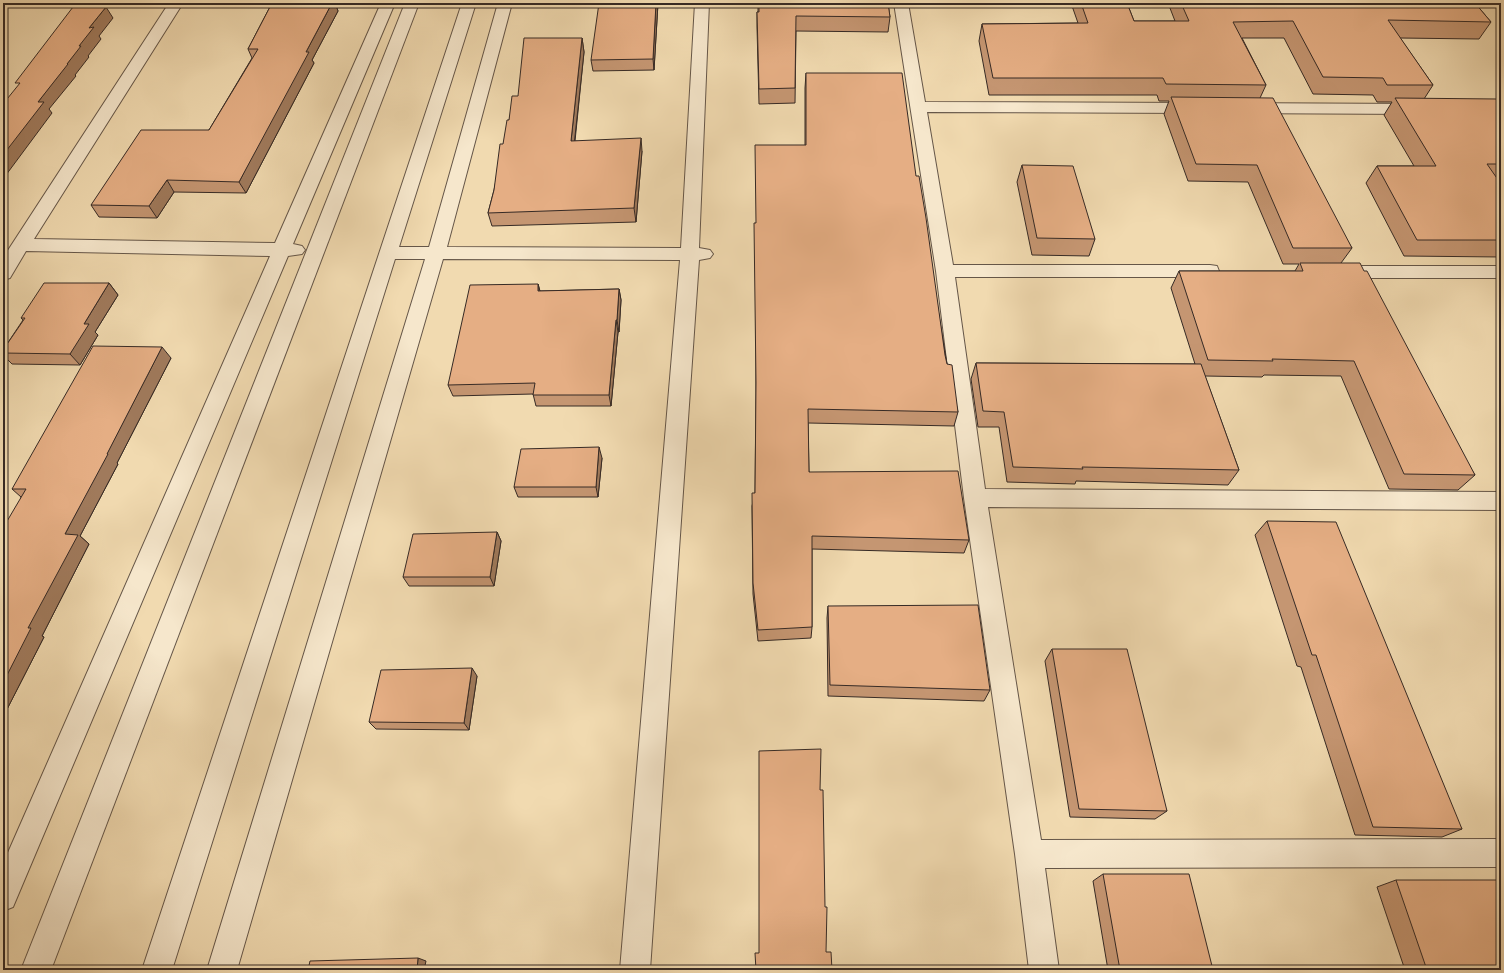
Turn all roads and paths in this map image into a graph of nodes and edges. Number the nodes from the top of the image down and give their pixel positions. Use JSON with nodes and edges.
{"nodes":[{"id":1,"x":176,"y":3,"type":"edge"},
{"id":2,"x":388,"y":3,"type":"edge"},
{"id":3,"x":412,"y":3,"type":"edge"},
{"id":4,"x":469,"y":3,"type":"edge"},
{"id":5,"x":505,"y":3,"type":"edge"},
{"id":6,"x":702,"y":3,"type":"edge"},
{"id":7,"x":901,"y":3,"type":"edge"},
{"id":8,"x":918,"y":107,"type":"junction"},
{"id":9,"x":1213,"y":108,"type":"edge"},
{"id":10,"x":1229,"y":108,"type":"edge"},
{"id":11,"x":1429,"y":109,"type":"edge"},
{"id":12,"x":21,"y":245,"type":"junction"},
{"id":13,"x":284,"y":249,"type":"junction"},
{"id":14,"x":316,"y":250,"type":"junction"},
{"id":15,"x":436,"y":252,"type":"junction"},
{"id":16,"x":388,"y":253,"type":"junction"},
{"id":17,"x":697,"y":254,"type":"junction"},
{"id":18,"x":945,"y":271,"type":"junction"},
{"id":19,"x":1231,"y":271,"type":"edge"},
{"id":20,"x":1318,"y":272,"type":"edge"},
{"id":21,"x":1501,"y":272,"type":"edge"},
{"id":22,"x":3,"y":273,"type":"edge"},
{"id":23,"x":975,"y":498,"type":"junction"},
{"id":24,"x":1501,"y":501,"type":"edge"},
{"id":25,"x":1501,"y":853,"type":"edge"},
{"id":26,"x":1030,"y":854,"type":"junction"},
{"id":27,"x":3,"y":897,"type":"edge"},
{"id":28,"x":36,"y":970,"type":"edge"},
{"id":29,"x":156,"y":970,"type":"edge"},
{"id":30,"x":222,"y":970,"type":"edge"},
{"id":31,"x":635,"y":970,"type":"edge"},
{"id":32,"x":1044,"y":970,"type":"edge"}],
"edges":[{"from":1,"to":12,"type":"street"},
{"from":2,"to":13,"type":"street"},
{"from":3,"to":14,"type":"street"},
{"from":4,"to":16,"type":"street"},
{"from":5,"to":15,"type":"street"},
{"from":6,"to":17,"type":"street"},
{"from":7,"to":8,"type":"street"},
{"from":8,"to":9,"type":"street"},
{"from":8,"to":18,"type":"street"},
{"from":10,"to":11,"type":"street"},
{"from":12,"to":13,"type":"street"},
{"from":12,"to":22,"type":"street"},
{"from":13,"to":14,"type":"street"},
{"from":13,"to":27,"type":"street"},
{"from":14,"to":28,"type":"street"},
{"from":15,"to":16,"type":"street"},
{"from":15,"to":17,"type":"street"},
{"from":15,"to":30,"type":"street"},
{"from":16,"to":29,"type":"street"},
{"from":17,"to":31,"type":"street"},
{"from":18,"to":19,"type":"street"},
{"from":18,"to":23,"type":"street"},
{"from":20,"to":21,"type":"street"},
{"from":23,"to":24,"type":"street"},
{"from":23,"to":26,"type":"street"},
{"from":25,"to":26,"type":"street"},
{"from":26,"to":32,"type":"street"}]}
